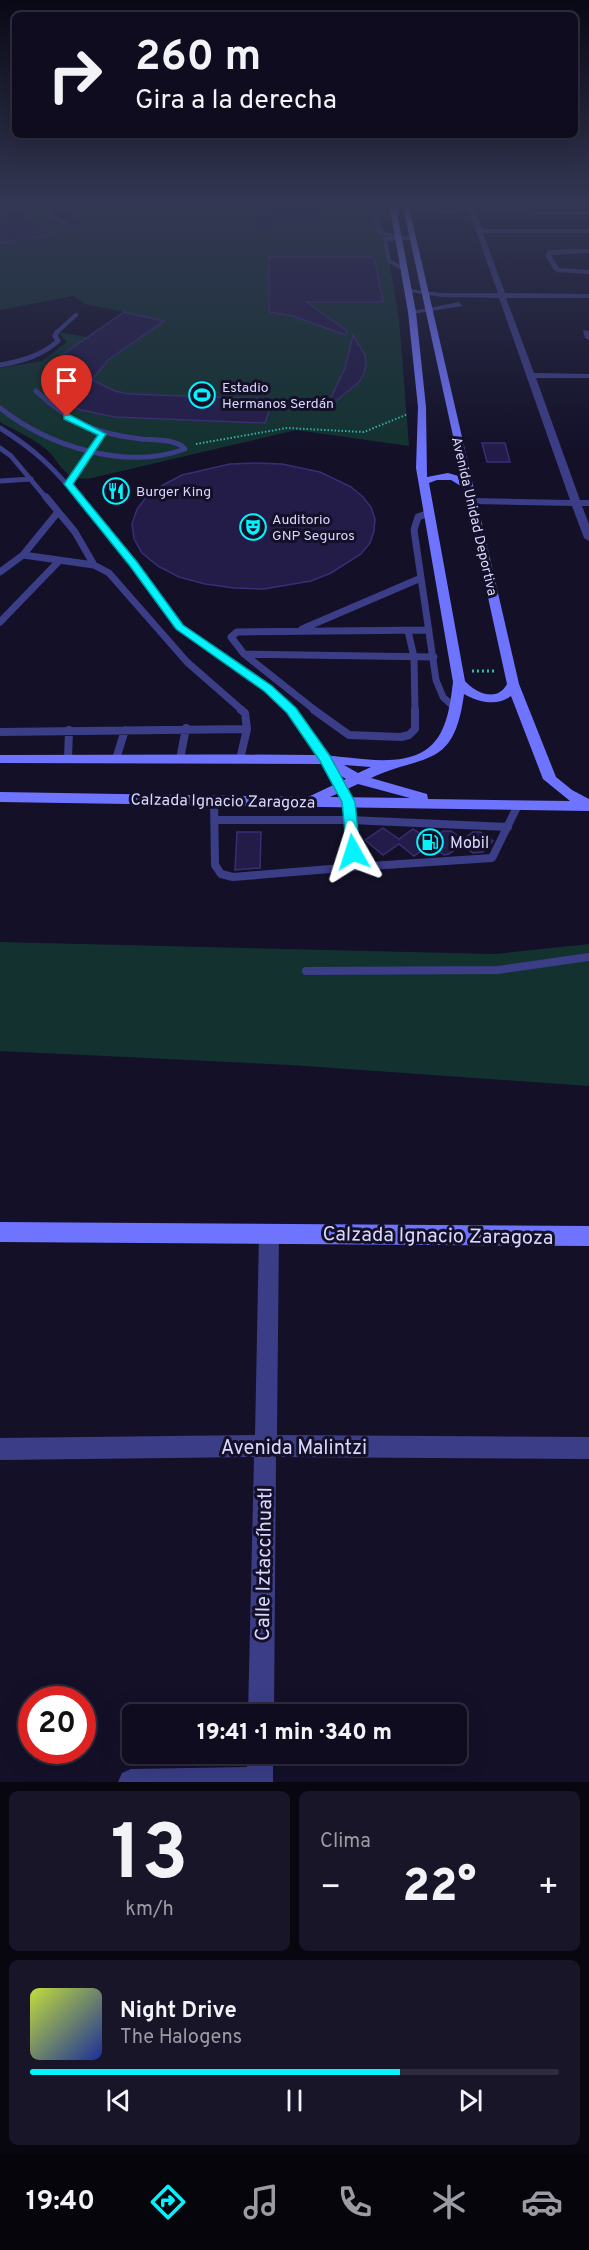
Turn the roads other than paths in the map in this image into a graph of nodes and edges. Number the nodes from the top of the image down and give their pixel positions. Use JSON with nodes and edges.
{"nodes":[{"id":1,"x":407,"y":286,"type":"edge"},
{"id":2,"x":423,"y":286,"type":"edge"},
{"id":3,"x":499,"y":286,"type":"edge"},
{"id":4,"x":408,"y":291,"type":"junction"},
{"id":5,"x":425,"y":294,"type":"junction"},
{"id":6,"x":441,"y":295,"type":"junction"},
{"id":7,"x":589,"y":296,"type":"edge"},
{"id":8,"x":503,"y":298,"type":"junction"},
{"id":9,"x":589,"y":302,"type":"edge"},
{"id":10,"x":444,"y":305,"type":"junction"},
{"id":11,"x":428,"y":308,"type":"junction"},
{"id":12,"x":412,"y":312,"type":"junction"},
{"id":13,"x":76,"y":315,"type":"dead end"},
{"id":14,"x":0,"y":365,"type":"edge"},
{"id":15,"x":530,"y":375,"type":"junction"},
{"id":16,"x":589,"y":376,"type":"edge"},
{"id":17,"x":36,"y":391,"type":"dead end"},
{"id":18,"x":0,"y":408,"type":"edge"},
{"id":19,"x":0,"y":428,"type":"edge"},
{"id":20,"x":102,"y":434,"type":"junction"},
{"id":21,"x":0,"y":448,"type":"edge"},
{"id":22,"x":91,"y":451,"type":"junction"},
{"id":23,"x":31,"y":479,"type":"junction"},
{"id":24,"x":0,"y":481,"type":"edge"},
{"id":25,"x":424,"y":482,"type":"junction"},
{"id":26,"x":68,"y":484,"type":"junction"},
{"id":27,"x":469,"y":487,"type":"junction"},
{"id":28,"x":472,"y":501,"type":"junction"},
{"id":29,"x":577,"y":503,"type":"junction"},
{"id":30,"x":589,"y":503,"type":"edge"},
{"id":31,"x":58,"y":512,"type":"junction"},
{"id":32,"x":429,"y":513,"type":"junction"},
{"id":33,"x":589,"y":538,"type":"edge"},
{"id":34,"x":23,"y":555,"type":"junction"},
{"id":35,"x":59,"y":561,"type":"junction"},
{"id":36,"x":94,"y":564,"type":"junction"},
{"id":37,"x":0,"y":572,"type":"edge"},
{"id":38,"x":421,"y":578,"type":"junction"},
{"id":39,"x":0,"y":622,"type":"edge"},
{"id":40,"x":429,"y":630,"type":"junction"},
{"id":41,"x":408,"y":631,"type":"junction"},
{"id":42,"x":295,"y":632,"type":"junction"},
{"id":43,"x":244,"y":654,"type":"junction"},
{"id":44,"x":414,"y":657,"type":"junction"},
{"id":45,"x":434,"y":657,"type":"junction"},
{"id":46,"x":459,"y":682,"type":"junction"},
{"id":47,"x":513,"y":684,"type":"junction"},
{"id":48,"x":457,"y":710,"type":"junction"},
{"id":49,"x":186,"y":728,"type":"junction"},
{"id":50,"x":247,"y":729,"type":"junction"},
{"id":51,"x":69,"y":730,"type":"junction"},
{"id":52,"x":125,"y":730,"type":"junction"},
{"id":53,"x":0,"y":732,"type":"edge"},
{"id":54,"x":0,"y":759,"type":"edge"},
{"id":55,"x":68,"y":759,"type":"junction"},
{"id":56,"x":116,"y":759,"type":"junction"},
{"id":57,"x":180,"y":759,"type":"junction"},
{"id":58,"x":240,"y":759,"type":"junction"},
{"id":59,"x":326,"y":759,"type":"junction"},
{"id":60,"x":393,"y":762,"type":"junction"},
{"id":61,"x":357,"y":779,"type":"junction"},
{"id":62,"x":340,"y":788,"type":"junction"},
{"id":63,"x":0,"y":797,"type":"edge"},
{"id":64,"x":214,"y":800,"type":"junction"},
{"id":65,"x":310,"y":801,"type":"junction"},
{"id":66,"x":349,"y":802,"type":"junction"},
{"id":67,"x":460,"y":804,"type":"junction"},
{"id":68,"x":518,"y":805,"type":"junction"},
{"id":69,"x":589,"y":806,"type":"edge"},
{"id":70,"x":214,"y":820,"type":"junction"},
{"id":71,"x":350,"y":820,"type":"junction"},
{"id":72,"x":508,"y":827,"type":"junction"},
{"id":73,"x":355,"y":867,"type":"junction"},
{"id":74,"x":589,"y":957,"type":"edge"},
{"id":75,"x":306,"y":971,"type":"dead end"},
{"id":76,"x":0,"y":1232,"type":"edge"},
{"id":77,"x":269,"y":1233,"type":"junction"},
{"id":78,"x":589,"y":1236,"type":"edge"},
{"id":79,"x":266,"y":1446,"type":"junction"},
{"id":80,"x":589,"y":1448,"type":"edge"},
{"id":81,"x":0,"y":1449,"type":"edge"},
{"id":82,"x":261,"y":1704,"type":"edge"},
{"id":83,"x":260,"y":1764,"type":"edge"},
{"id":84,"x":260,"y":1781,"type":"edge"},
{"id":85,"x":131,"y":1782,"type":"edge"}],
"edges":[{"from":1,"to":4,"type":"street"},
{"from":2,"to":5,"type":"street","name":"Avenida Unidad Deportiva"},
{"from":3,"to":8,"type":"street"},
{"from":4,"to":5,"type":"street"},
{"from":4,"to":12,"type":"street"},
{"from":5,"to":6,"type":"street"},
{"from":5,"to":11,"type":"street","name":"Avenida Unidad Deportiva"},
{"from":6,"to":8,"type":"street"},
{"from":6,"to":10,"type":"street"},
{"from":7,"to":8,"type":"street"},
{"from":8,"to":9,"type":"street"},
{"from":8,"to":10,"type":"street"},
{"from":8,"to":15,"type":"street"},
{"from":10,"to":11,"type":"street"},
{"from":11,"to":12,"type":"street"},
{"from":11,"to":27,"type":"street","name":"Avenida Unidad Deportiva"},
{"from":12,"to":25,"type":"street"},
{"from":13,"to":14,"type":"lane"},
{"from":15,"to":16,"type":"street"},
{"from":15,"to":29,"type":"street"},
{"from":17,"to":20,"type":"lane"},
{"from":18,"to":22,"type":"lane"},
{"from":19,"to":26,"type":"lane"},
{"from":20,"to":22,"type":"lane"},
{"from":20,"to":22,"type":"lane"},
{"from":21,"to":23,"type":"lane"},
{"from":22,"to":26,"type":"lane"},
{"from":23,"to":24,"type":"lane"},
{"from":23,"to":31,"type":"lane"},
{"from":25,"to":27,"type":"street"},
{"from":25,"to":32,"type":"street"},
{"from":26,"to":59,"type":"lane"},
{"from":27,"to":28,"type":"street","name":"Avenida Unidad Deportiva"},
{"from":28,"to":29,"type":"street"},
{"from":28,"to":47,"type":"street","name":"Avenida Unidad Deportiva"},
{"from":29,"to":30,"type":"street"},
{"from":29,"to":33,"type":"street"},
{"from":31,"to":34,"type":"lane"},
{"from":31,"to":36,"type":"lane"},
{"from":32,"to":38,"type":"lane"},
{"from":32,"to":46,"type":"street"},
{"from":34,"to":35,"type":"lane"},
{"from":34,"to":37,"type":"lane"},
{"from":35,"to":36,"type":"lane"},
{"from":35,"to":39,"type":"lane"},
{"from":36,"to":50,"type":"lane"},
{"from":38,"to":40,"type":"lane"},
{"from":38,"to":42,"type":"lane"},
{"from":40,"to":41,"type":"lane"},
{"from":40,"to":45,"type":"lane"},
{"from":41,"to":42,"type":"lane"},
{"from":41,"to":44,"type":"lane"},
{"from":42,"to":43,"type":"lane"},
{"from":43,"to":44,"type":"lane"},
{"from":43,"to":44,"type":"lane"},
{"from":44,"to":45,"type":"lane"},
{"from":45,"to":48,"type":"lane"},
{"from":46,"to":47,"type":"street"},
{"from":46,"to":48,"type":"street"},
{"from":47,"to":69,"type":"street","name":"Avenida Unidad Deportiva"},
{"from":48,"to":60,"type":"street"},
{"from":49,"to":50,"type":"lane"},
{"from":49,"to":52,"type":"lane"},
{"from":49,"to":57,"type":"lane"},
{"from":50,"to":58,"type":"lane"},
{"from":51,"to":52,"type":"lane"},
{"from":51,"to":53,"type":"lane"},
{"from":51,"to":55,"type":"lane"},
{"from":52,"to":56,"type":"lane"},
{"from":54,"to":55,"type":"street"},
{"from":55,"to":56,"type":"street"},
{"from":56,"to":57,"type":"street"},
{"from":57,"to":58,"type":"street"},
{"from":58,"to":59,"type":"street"},
{"from":59,"to":60,"type":"street"},
{"from":59,"to":61,"type":"street"},
{"from":59,"to":62,"type":"lane"},
{"from":60,"to":61,"type":"street"},
{"from":61,"to":62,"type":"street"},
{"from":61,"to":67,"type":"street"},
{"from":62,"to":65,"type":"street"},
{"from":62,"to":66,"type":"lane"},
{"from":63,"to":64,"type":"street","name":"Calzada Ignacio Zaragoza"},
{"from":64,"to":65,"type":"street","name":"Calzada Ignacio Zaragoza"},
{"from":64,"to":70,"type":"lane"},
{"from":65,"to":66,"type":"street","name":"Calzada Ignacio Zaragoza"},
{"from":66,"to":67,"type":"street","name":"Calzada Ignacio Zaragoza"},
{"from":66,"to":71,"type":"lane"},
{"from":67,"to":68,"type":"street","name":"Calzada Ignacio Zaragoza"},
{"from":68,"to":69,"type":"street","name":"Calzada Ignacio Zaragoza"},
{"from":68,"to":72,"type":"lane"},
{"from":70,"to":71,"type":"lane"},
{"from":70,"to":73,"type":"lane"},
{"from":71,"to":72,"type":"lane"},
{"from":71,"to":73,"type":"lane"},
{"from":72,"to":73,"type":"lane"},
{"from":74,"to":75,"type":"lane"},
{"from":76,"to":77,"type":"street","name":"Calzada Ignacio Zaragoza"},
{"from":77,"to":78,"type":"street","name":"Calzada Ignacio Zaragoza"},
{"from":77,"to":79,"type":"street","name":"Calle Iztaccíhuatl"},
{"from":79,"to":80,"type":"street","name":"Avenida Malintzi"},
{"from":79,"to":81,"type":"street","name":"Avenida Malintzi"},
{"from":79,"to":82,"type":"street","name":"Calle Iztaccíhuatl"},
{"from":83,"to":84,"type":"street"},
{"from":84,"to":85,"type":"street"}]}
